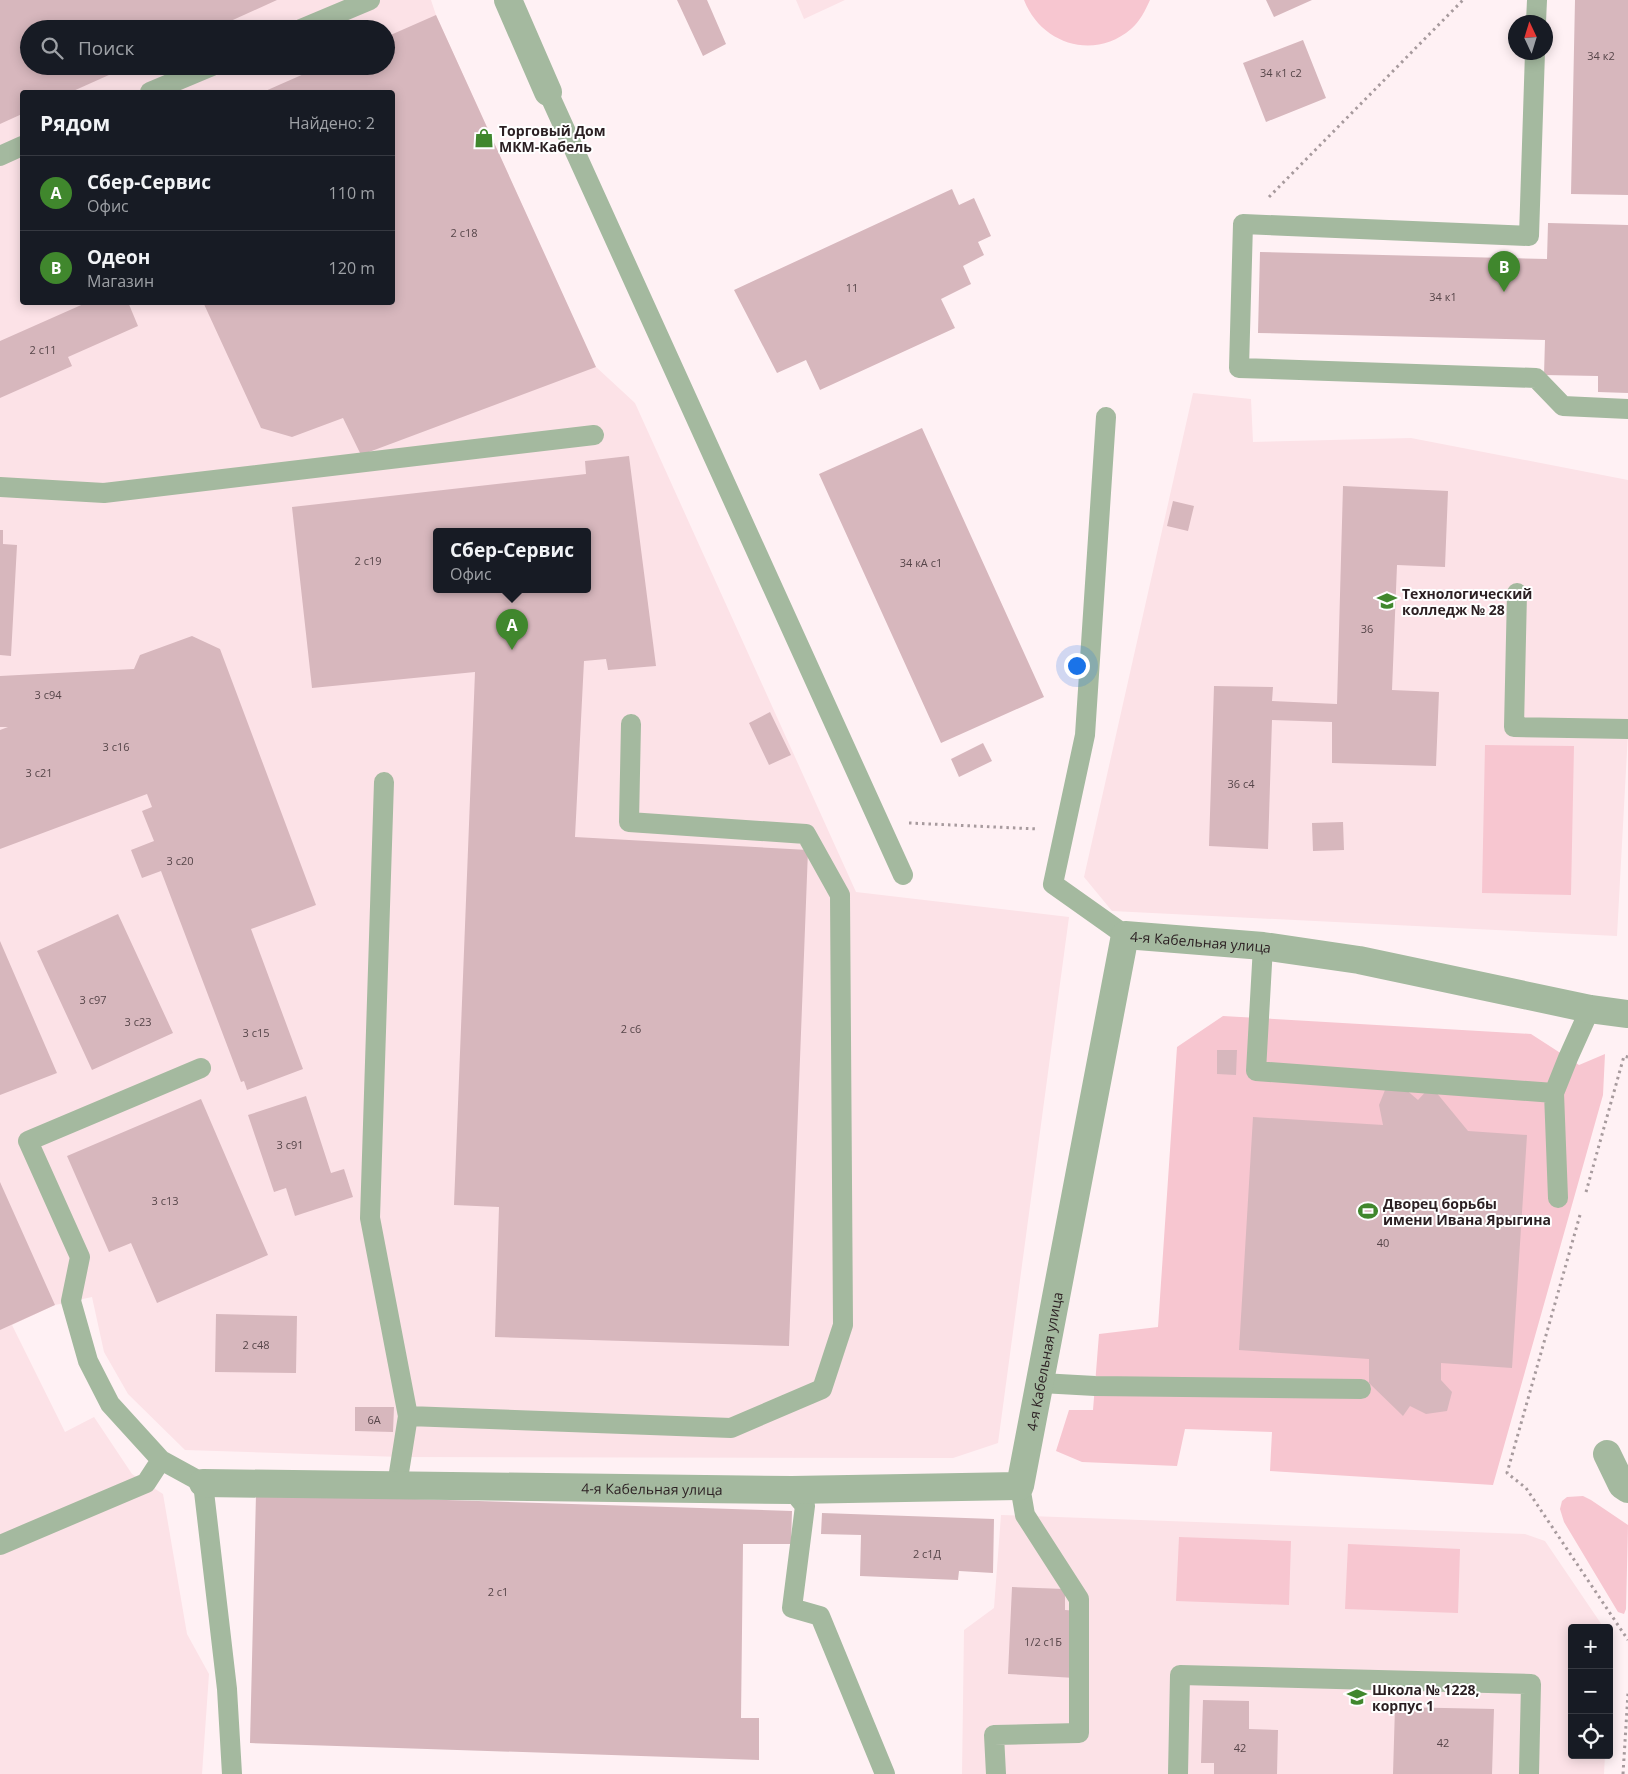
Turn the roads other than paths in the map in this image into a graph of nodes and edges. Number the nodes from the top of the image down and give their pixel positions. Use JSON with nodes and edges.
{"nodes":[{"id":1,"x":370,"y":0,"type":"edge"},
{"id":2,"x":508,"y":0,"type":"edge"},
{"id":3,"x":1537,"y":0,"type":"edge"},
{"id":4,"x":1536,"y":15,"type":"edge"},
{"id":5,"x":322,"y":20,"type":"edge"},
{"id":6,"x":1535,"y":60,"type":"edge"},
{"id":7,"x":191,"y":75,"type":"edge"},
{"id":8,"x":155,"y":90,"type":"edge"},
{"id":9,"x":548,"y":92,"type":"joint"},
{"id":10,"x":20,"y":147,"type":"edge"},
{"id":11,"x":0,"y":156,"type":"edge"},
{"id":12,"x":1628,"y":409,"type":"edge"},
{"id":13,"x":1106,"y":418,"type":"dead end"},
{"id":14,"x":594,"y":435,"type":"dead end"},
{"id":15,"x":0,"y":487,"type":"edge"},
{"id":16,"x":1517,"y":593,"type":"dead end"},
{"id":17,"x":631,"y":724,"type":"dead end"},
{"id":18,"x":1628,"y":729,"type":"edge"},
{"id":19,"x":384,"y":782,"type":"dead end"},
{"id":20,"x":903,"y":875,"type":"dead end"},
{"id":21,"x":1125,"y":935,"type":"junction"},
{"id":22,"x":1263,"y":946,"type":"junction"},
{"id":23,"x":1590,"y":1010,"type":"junction"},
{"id":24,"x":1628,"y":1014,"type":"edge"},
{"id":25,"x":201,"y":1068,"type":"dead end"},
{"id":26,"x":1554,"y":1093,"type":"junction"},
{"id":27,"x":1558,"y":1198,"type":"dead end"},
{"id":28,"x":1041,"y":1383,"type":"junction"},
{"id":29,"x":1361,"y":1389,"type":"dead end"},
{"id":30,"x":408,"y":1416,"type":"junction"},
{"id":31,"x":1607,"y":1454,"type":"dead end"},
{"id":32,"x":161,"y":1460,"type":"junction"},
{"id":33,"x":203,"y":1483,"type":"junction"},
{"id":34,"x":397,"y":1485,"type":"junction"},
{"id":35,"x":1020,"y":1486,"type":"junction"},
{"id":36,"x":1628,"y":1489,"type":"edge"},
{"id":37,"x":792,"y":1490,"type":"junction"},
{"id":38,"x":0,"y":1545,"type":"edge"},
{"id":39,"x":232,"y":1774,"type":"edge"},
{"id":40,"x":884,"y":1774,"type":"edge"},
{"id":41,"x":996,"y":1774,"type":"edge"},
{"id":42,"x":1178,"y":1774,"type":"edge"},
{"id":43,"x":1529,"y":1774,"type":"edge"}],
"edges":[{"from":1,"to":5,"type":"lane"},
{"from":2,"to":9,"type":"street"},
{"from":3,"to":4,"type":"lane"},
{"from":6,"to":12,"type":"lane"},
{"from":7,"to":8,"type":"lane"},
{"from":9,"to":20,"type":"lane"},
{"from":10,"to":11,"type":"lane"},
{"from":13,"to":21,"type":"lane"},
{"from":14,"to":15,"type":"lane"},
{"from":16,"to":18,"type":"lane"},
{"from":17,"to":30,"type":"lane"},
{"from":19,"to":30,"type":"lane"},
{"from":21,"to":22,"type":"street","name":"4-я Кабельная улица"},
{"from":21,"to":28,"type":"street","name":"4-я Кабельная улица"},
{"from":22,"to":23,"type":"street","name":"4-я Кабельная улица"},
{"from":22,"to":26,"type":"lane"},
{"from":23,"to":24,"type":"street","name":"4-я Кабельная улица"},
{"from":23,"to":26,"type":"lane"},
{"from":25,"to":32,"type":"lane"},
{"from":26,"to":27,"type":"lane"},
{"from":28,"to":29,"type":"lane"},
{"from":28,"to":35,"type":"street","name":"4-я Кабельная улица"},
{"from":30,"to":34,"type":"lane"},
{"from":31,"to":36,"type":"street"},
{"from":32,"to":33,"type":"lane"},
{"from":32,"to":38,"type":"lane"},
{"from":33,"to":34,"type":"street","name":"4-я Кабельная улица"},
{"from":33,"to":39,"type":"lane"},
{"from":34,"to":37,"type":"street","name":"4-я Кабельная улица"},
{"from":35,"to":37,"type":"street","name":"4-я Кабельная улица"},
{"from":35,"to":41,"type":"lane"},
{"from":37,"to":40,"type":"lane"},
{"from":42,"to":43,"type":"lane"}]}
